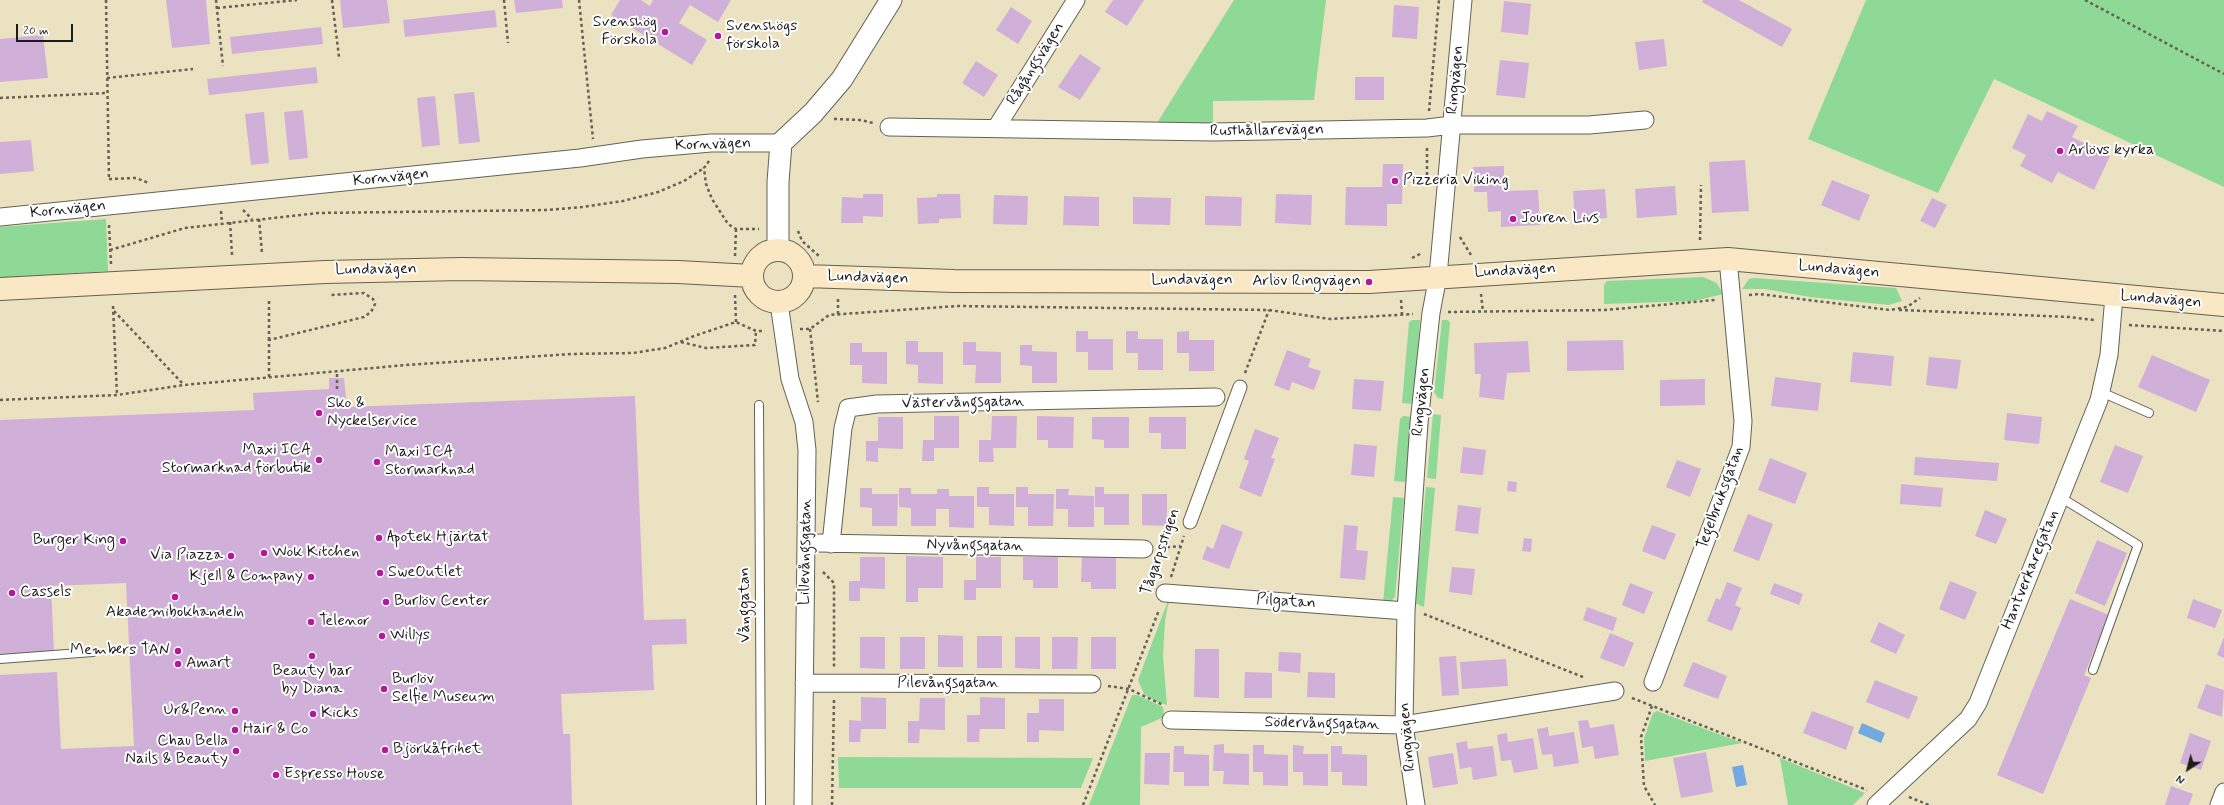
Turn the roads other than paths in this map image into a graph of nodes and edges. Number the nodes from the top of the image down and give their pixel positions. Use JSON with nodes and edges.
{"nodes":[{"id":1,"x":891,"y":0,"type":"edge"},
{"id":2,"x":1076,"y":0,"type":"edge"},
{"id":3,"x":1463,"y":0,"type":"edge"},
{"id":4,"x":1645,"y":120,"type":"dead end"},
{"id":5,"x":1452,"y":126,"type":"junction"},
{"id":6,"x":889,"y":127,"type":"road end"},
{"id":7,"x":996,"y":128,"type":"junction"},
{"id":8,"x":782,"y":143,"type":"junction"},
{"id":9,"x":0,"y":217,"type":"edge"},
{"id":10,"x":778,"y":249,"type":"junction"},
{"id":11,"x":1728,"y":259,"type":"junction"},
{"id":12,"x":752,"y":276,"type":"junction"},
{"id":13,"x":805,"y":276,"type":"junction"},
{"id":14,"x":1438,"y":276,"type":"junction"},
{"id":15,"x":0,"y":289,"type":"edge"},
{"id":16,"x":2114,"y":296,"type":"junction"},
{"id":17,"x":779,"y":303,"type":"junction"},
{"id":18,"x":2224,"y":305,"type":"edge"},
{"id":19,"x":1240,"y":387,"type":"road end"},
{"id":20,"x":2101,"y":392,"type":"junction"},
{"id":21,"x":1216,"y":397,"type":"dead end"},
{"id":22,"x":759,"y":405,"type":"dead end"},
{"id":23,"x":2149,"y":413,"type":"dead end"},
{"id":24,"x":2060,"y":497,"type":"junction"},
{"id":25,"x":1190,"y":522,"type":"road end"},
{"id":26,"x":819,"y":543,"type":"junction"},
{"id":27,"x":1144,"y":549,"type":"dead end"},
{"id":28,"x":1165,"y":593,"type":"road end"},
{"id":29,"x":1406,"y":611,"type":"junction"},
{"id":30,"x":93,"y":652,"type":"dead end"},
{"id":31,"x":0,"y":659,"type":"edge"},
{"id":32,"x":2094,"y":670,"type":"dead end"},
{"id":33,"x":1653,"y":682,"type":"dead end"},
{"id":34,"x":804,"y":683,"type":"junction"},
{"id":35,"x":1092,"y":684,"type":"road end"},
{"id":36,"x":1615,"y":691,"type":"road end"},
{"id":37,"x":1171,"y":720,"type":"road end"},
{"id":38,"x":1404,"y":725,"type":"junction"},
{"id":39,"x":2224,"y":792,"type":"edge"},
{"id":40,"x":761,"y":805,"type":"edge"},
{"id":41,"x":803,"y":805,"type":"edge"},
{"id":42,"x":1416,"y":805,"type":"edge"},
{"id":43,"x":1876,"y":805,"type":"edge"},
{"id":44,"x":2219,"y":805,"type":"edge"}],
"edges":[{"from":1,"to":8,"type":"street"},
{"from":2,"to":7,"type":"street","name":"Rågångsvägen"},
{"from":3,"to":5,"type":"street","name":"Ringvägen"},
{"from":4,"to":5,"type":"street","name":"Rusthållarevägen"},
{"from":5,"to":7,"type":"street","name":"Rusthållarevägen"},
{"from":5,"to":14,"type":"street","name":"Ringvägen"},
{"from":6,"to":7,"type":"street","name":"Rusthållarevägen"},
{"from":8,"to":9,"type":"street","name":"Kornvägen"},
{"from":8,"to":10,"type":"street"},
{"from":10,"to":12,"type":"main road"},
{"from":10,"to":13,"type":"main road","name":"Lundavägen"},
{"from":11,"to":14,"type":"main road","name":"Lundavägen"},
{"from":11,"to":16,"type":"main road","name":"Lundavägen"},
{"from":11,"to":33,"type":"street","name":"Tegelbruksgatan"},
{"from":12,"to":15,"type":"main road","name":"Lundavägen"},
{"from":12,"to":17,"type":"main road"},
{"from":13,"to":14,"type":"main road","name":"Lundavägen"},
{"from":13,"to":17,"type":"main road","name":"Lundavägen"},
{"from":14,"to":29,"type":"street","name":"Ringvägen"},
{"from":16,"to":18,"type":"main road","name":"Lundavägen"},
{"from":16,"to":20,"type":"street","name":"Hantverkaregatan"},
{"from":17,"to":26,"type":"street","name":"Lillevångsgatan"},
{"from":19,"to":25,"type":"street","name":"Tågarpsstigen"},
{"from":20,"to":23,"type":"lane"},
{"from":20,"to":24,"type":"street","name":"Hantverkaregatan"},
{"from":21,"to":26,"type":"street","name":"Västervångsgatan"},
{"from":22,"to":40,"type":"lane","name":"Vånggatan"},
{"from":24,"to":32,"type":"lane"},
{"from":24,"to":43,"type":"street","name":"Hantverkaregatan"},
{"from":26,"to":27,"type":"street","name":"Nyvångsgatan"},
{"from":26,"to":34,"type":"street","name":"Lillevångsgatan"},
{"from":28,"to":29,"type":"street","name":"Pilgatan"},
{"from":29,"to":38,"type":"street","name":"Ringvägen"},
{"from":30,"to":31,"type":"lane"},
{"from":34,"to":35,"type":"street","name":"Pilevångsgatan"},
{"from":34,"to":41,"type":"street","name":"Lillevångsgatan"},
{"from":36,"to":38,"type":"street","name":"Södervångsgatan"},
{"from":37,"to":38,"type":"street","name":"Södervångsgatan"},
{"from":38,"to":42,"type":"street","name":"Ringvägen"},
{"from":39,"to":44,"type":"street"}]}
